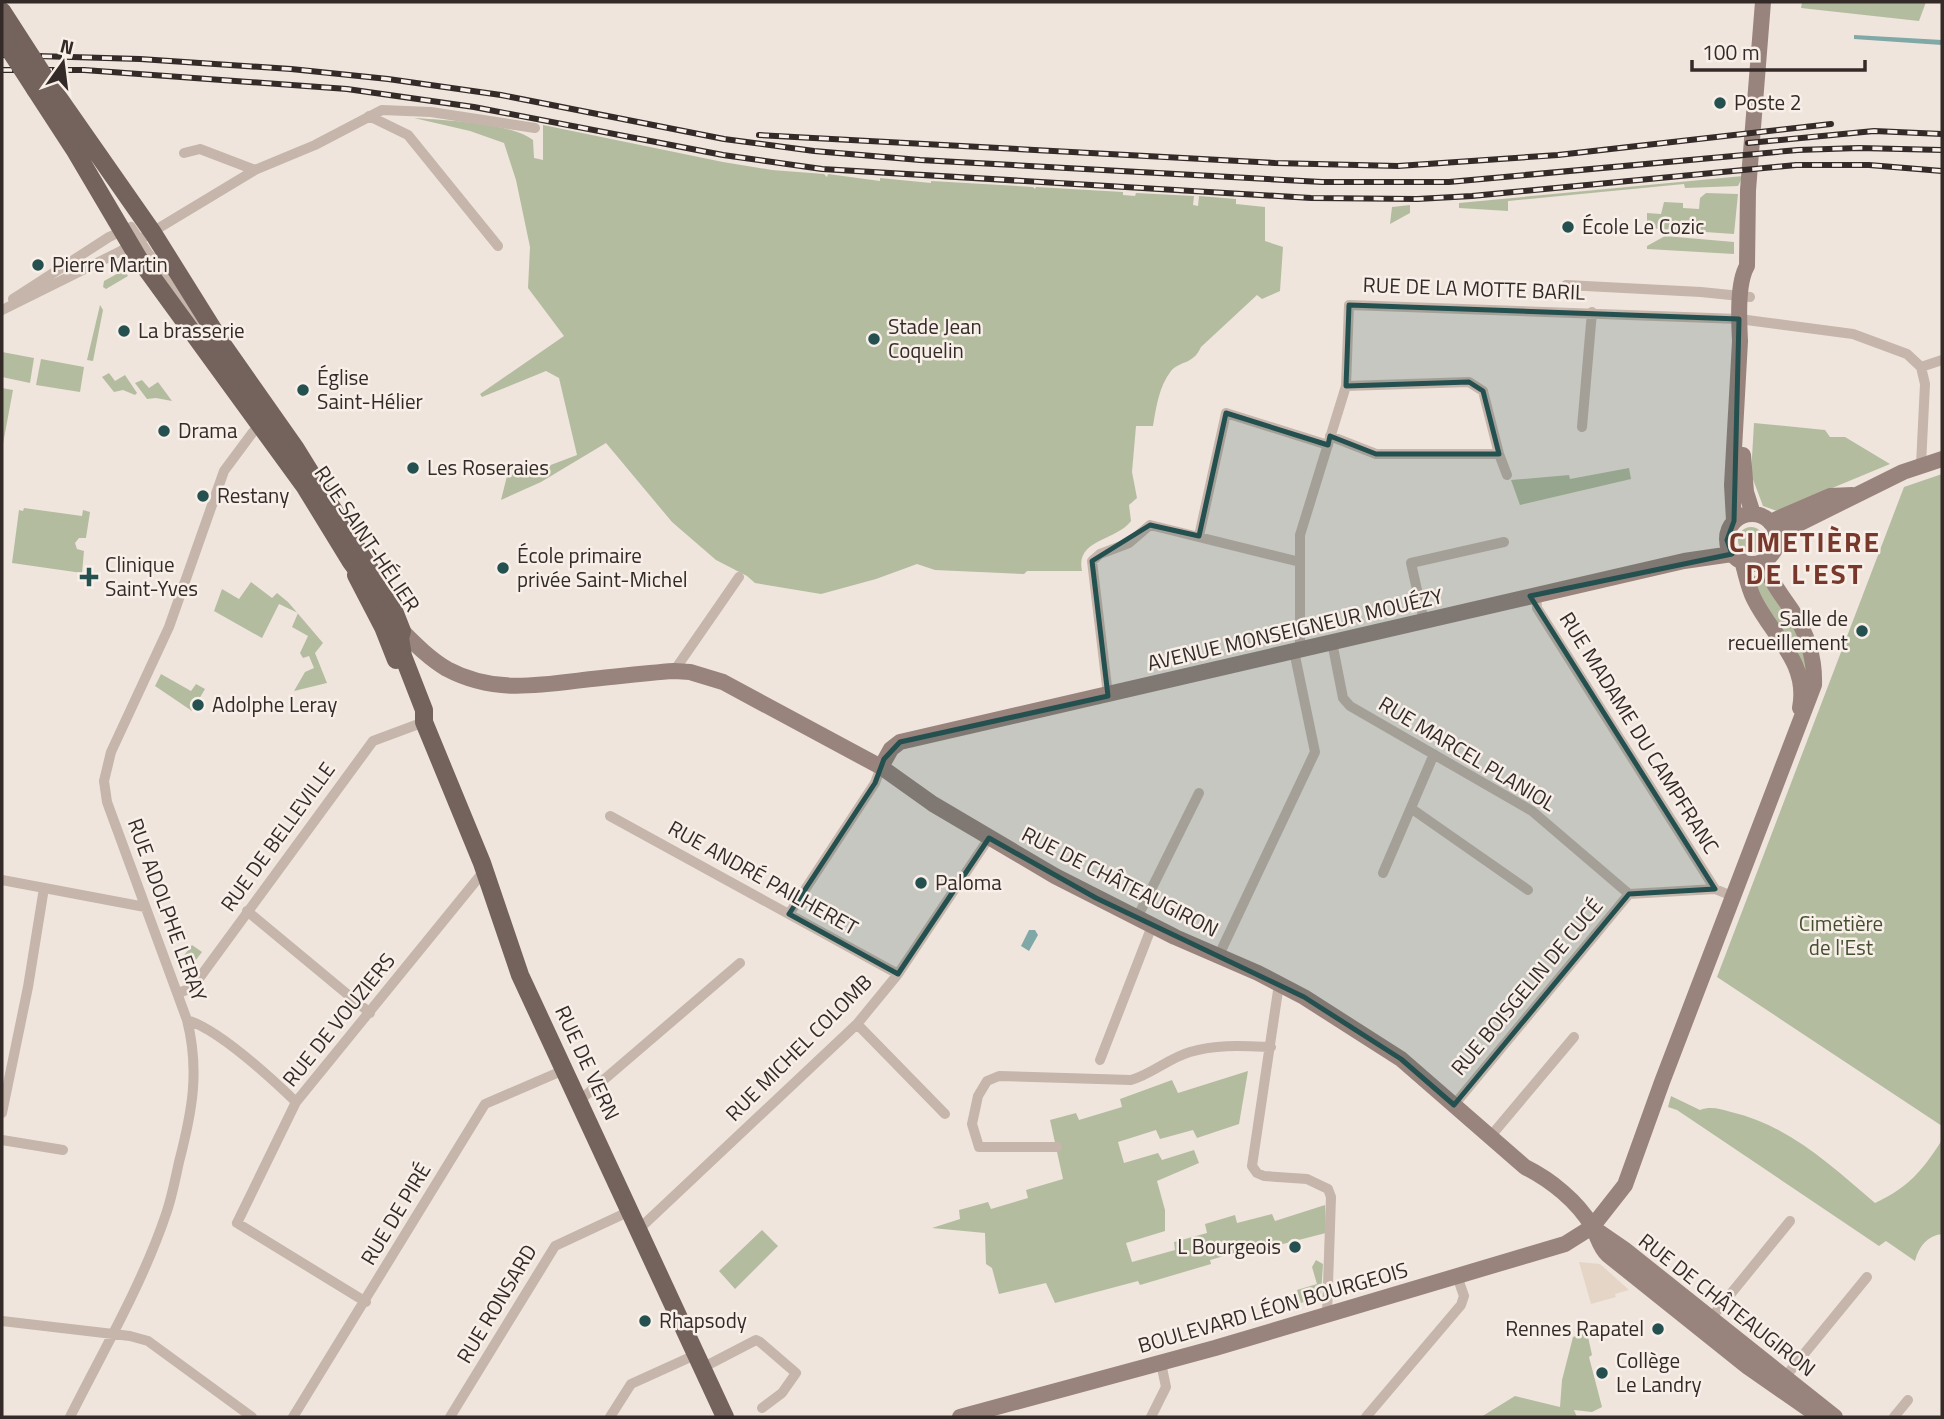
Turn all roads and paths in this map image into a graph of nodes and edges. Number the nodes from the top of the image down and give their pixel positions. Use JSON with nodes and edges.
{"nodes":[{"id":1,"x":1763,"y":2,"type":"edge"},
{"id":2,"x":2,"y":11,"type":"edge"},
{"id":3,"x":2,"y":38,"type":"edge"},
{"id":4,"x":43,"y":88,"type":"junction"},
{"id":5,"x":369,"y":116,"type":"junction"},
{"id":6,"x":535,"y":128,"type":"dead end"},
{"id":7,"x":184,"y":153,"type":"dead end"},
{"id":8,"x":255,"y":170,"type":"junction"},
{"id":9,"x":136,"y":238,"type":"junction"},
{"id":10,"x":498,"y":246,"type":"dead end"},
{"id":11,"x":1566,"y":285,"type":"dead end"},
{"id":12,"x":1745,"y":297,"type":"junction"},
{"id":13,"x":2,"y":308,"type":"edge"},
{"id":14,"x":1592,"y":312,"type":"junction"},
{"id":15,"x":1744,"y":321,"type":"junction"},
{"id":16,"x":1942,"y":360,"type":"edge"},
{"id":17,"x":1921,"y":367,"type":"junction"},
{"id":18,"x":1346,"y":386,"type":"junction"},
{"id":19,"x":267,"y":422,"type":"junction"},
{"id":20,"x":1582,"y":427,"type":"dead end"},
{"id":21,"x":1329,"y":440,"type":"junction"},
{"id":22,"x":1499,"y":454,"type":"junction"},
{"id":23,"x":1942,"y":459,"type":"edge"},
{"id":24,"x":1921,"y":465,"type":"junction"},
{"id":25,"x":1507,"y":475,"type":"dead end"},
{"id":26,"x":1754,"y":514,"type":"junction"},
{"id":27,"x":1734,"y":521,"type":"junction"},
{"id":28,"x":1773,"y":528,"type":"junction"},
{"id":29,"x":1199,"y":536,"type":"junction"},
{"id":30,"x":1504,"y":542,"type":"dead end"},
{"id":31,"x":1737,"y":557,"type":"junction"},
{"id":32,"x":1766,"y":559,"type":"junction"},
{"id":33,"x":351,"y":562,"type":"junction"},
{"id":34,"x":1300,"y":562,"type":"junction"},
{"id":35,"x":739,"y":577,"type":"dead end"},
{"id":36,"x":1536,"y":595,"type":"junction"},
{"id":37,"x":1424,"y":621,"type":"junction"},
{"id":38,"x":402,"y":631,"type":"junction"},
{"id":39,"x":1332,"y":642,"type":"junction"},
{"id":40,"x":1297,"y":650,"type":"junction"},
{"id":41,"x":674,"y":671,"type":"junction"},
{"id":42,"x":1108,"y":695,"type":"junction"},
{"id":43,"x":424,"y":722,"type":"junction"},
{"id":44,"x":1795,"y":731,"type":"junction"},
{"id":45,"x":1434,"y":754,"type":"junction"},
{"id":46,"x":881,"y":767,"type":"junction"},
{"id":47,"x":1199,"y":793,"type":"dead end"},
{"id":48,"x":1412,"y":809,"type":"junction"},
{"id":49,"x":610,"y":816,"type":"dead end"},
{"id":50,"x":989,"y":838,"type":"junction"},
{"id":51,"x":484,"y":871,"type":"junction"},
{"id":52,"x":1383,"y":873,"type":"dead end"},
{"id":53,"x":2,"y":880,"type":"edge"},
{"id":54,"x":44,"y":888,"type":"junction"},
{"id":55,"x":1715,"y":888,"type":"junction"},
{"id":56,"x":1528,"y":890,"type":"dead end"},
{"id":57,"x":1629,"y":894,"type":"junction"},
{"id":58,"x":1732,"y":895,"type":"junction"},
{"id":59,"x":145,"y":907,"type":"junction"},
{"id":60,"x":247,"y":911,"type":"junction"},
{"id":61,"x":789,"y":914,"type":"junction"},
{"id":62,"x":1137,"y":918,"type":"junction"},
{"id":63,"x":1152,"y":926,"type":"junction"},
{"id":64,"x":1219,"y":955,"type":"junction"},
{"id":65,"x":740,"y":964,"type":"dead end"},
{"id":66,"x":898,"y":974,"type":"junction"},
{"id":67,"x":1279,"y":984,"type":"junction"},
{"id":68,"x":178,"y":993,"type":"junction"},
{"id":69,"x":370,"y":1013,"type":"junction"},
{"id":70,"x":187,"y":1020,"type":"junction"},
{"id":71,"x":856,"y":1024,"type":"junction"},
{"id":72,"x":1574,"y":1037,"type":"dead end"},
{"id":73,"x":1271,"y":1047,"type":"junction"},
{"id":74,"x":1100,"y":1060,"type":"dead end"},
{"id":75,"x":564,"y":1070,"type":"junction"},
{"id":76,"x":579,"y":1101,"type":"junction"},
{"id":77,"x":296,"y":1102,"type":"junction"},
{"id":78,"x":1454,"y":1105,"type":"junction"},
{"id":79,"x":2,"y":1113,"type":"edge"},
{"id":80,"x":945,"y":1114,"type":"dead end"},
{"id":81,"x":1490,"y":1137,"type":"junction"},
{"id":82,"x":2,"y":1140,"type":"edge"},
{"id":83,"x":1057,"y":1147,"type":"dead end"},
{"id":84,"x":63,"y":1150,"type":"dead end"},
{"id":85,"x":630,"y":1211,"type":"junction"},
{"id":86,"x":1790,"y":1221,"type":"dead end"},
{"id":87,"x":1592,"y":1227,"type":"junction"},
{"id":88,"x":638,"y":1230,"type":"junction"},
{"id":89,"x":1457,"y":1276,"type":"junction"},
{"id":90,"x":1867,"y":1277,"type":"dead end"},
{"id":91,"x":366,"y":1301,"type":"junction"},
{"id":92,"x":1327,"y":1314,"type":"junction"},
{"id":93,"x":2,"y":1321,"type":"edge"},
{"id":94,"x":1706,"y":1325,"type":"junction"},
{"id":95,"x":112,"y":1334,"type":"junction"},
{"id":96,"x":698,"y":1362,"type":"junction"},
{"id":97,"x":1161,"y":1363,"type":"junction"},
{"id":98,"x":1781,"y":1383,"type":"junction"},
{"id":99,"x":1908,"y":1400,"type":"dead end"},
{"id":100,"x":762,"y":1408,"type":"dead end"},
{"id":101,"x":70,"y":1417,"type":"edge"},
{"id":102,"x":252,"y":1417,"type":"edge"},
{"id":103,"x":293,"y":1417,"type":"edge"},
{"id":104,"x":450,"y":1417,"type":"edge"},
{"id":105,"x":610,"y":1417,"type":"edge"},
{"id":106,"x":725,"y":1417,"type":"edge"},
{"id":107,"x":960,"y":1417,"type":"edge"},
{"id":108,"x":1152,"y":1417,"type":"edge"},
{"id":109,"x":1366,"y":1417,"type":"edge"},
{"id":110,"x":1820,"y":1417,"type":"edge"},
{"id":111,"x":1835,"y":1417,"type":"edge"},
{"id":112,"x":1894,"y":1417,"type":"edge"}],
"edges":[{"from":1,"to":12,"type":"main road"},
{"from":2,"to":4,"type":"main road","bridge":true},
{"from":3,"to":4,"type":"main road","bridge":true},
{"from":4,"to":9,"type":"main road","name":"RUE SAINT-HÉLIER"},
{"from":4,"to":9,"type":"main road","name":"RUE SAINT-HÉLIER"},
{"from":5,"to":6,"type":"street"},
{"from":5,"to":8,"type":"street"},
{"from":5,"to":10,"type":"street"},
{"from":7,"to":8,"type":"street"},
{"from":8,"to":9,"type":"street"},
{"from":9,"to":13,"type":"street"},
{"from":9,"to":13,"type":"street"},
{"from":9,"to":19,"type":"main road","name":"RUE SAINT-HÉLIER"},
{"from":9,"to":19,"type":"main road","name":"RUE SAINT-HÉLIER"},
{"from":11,"to":12,"type":"street"},
{"from":12,"to":15,"type":"main road"},
{"from":14,"to":15,"type":"street","name":"RUE DE LA MOTTE BARIL"},
{"from":14,"to":18,"type":"street","name":"RUE DE LA MOTTE BARIL"},
{"from":14,"to":20,"type":"street"},
{"from":15,"to":17,"type":"street","name":"RUE DE LA MOTTE BARIL"},
{"from":15,"to":26,"type":"main road"},
{"from":15,"to":27,"type":"main road"},
{"from":16,"to":17,"type":"street"},
{"from":17,"to":24,"type":"street"},
{"from":18,"to":21,"type":"street","name":"RUE DE LA MOTTE BARIL"},
{"from":18,"to":22,"type":"street"},
{"from":19,"to":33,"type":"main road","name":"RUE SAINT-HÉLIER"},
{"from":19,"to":38,"type":"main road","name":"RUE SAINT-HÉLIER"},
{"from":19,"to":59,"type":"street","name":"RUE ADOLPHE LERAY"},
{"from":21,"to":22,"type":"street"},
{"from":21,"to":29,"type":"street"},
{"from":21,"to":34,"type":"street","name":"RUE DE LA MOTTE BARIL"},
{"from":22,"to":25,"type":"street"},
{"from":23,"to":24,"type":"main road"},
{"from":24,"to":28,"type":"main road"},
{"from":26,"to":27,"type":"main road"},
{"from":26,"to":28,"type":"main road"},
{"from":27,"to":31,"type":"main road"},
{"from":28,"to":32,"type":"main road"},
{"from":29,"to":34,"type":"street"},
{"from":29,"to":42,"type":"street"},
{"from":30,"to":37,"type":"street"},
{"from":31,"to":32,"type":"main road"},
{"from":31,"to":36,"type":"main road","name":"AVENUE MONSEIGNEUR MOUÉZY"},
{"from":31,"to":44,"type":"main road"},
{"from":32,"to":44,"type":"main road"},
{"from":33,"to":38,"type":"main road","name":"RUE SAINT-HÉLIER"},
{"from":33,"to":43,"type":"main road","name":"RUE DE VERN"},
{"from":34,"to":40,"type":"street","name":"RUE DE LA MOTTE BARIL"},
{"from":35,"to":41,"type":"street"},
{"from":36,"to":37,"type":"main road","name":"AVENUE MONSEIGNEUR MOUÉZY"},
{"from":36,"to":55,"type":"street","name":"RUE MADAME DU CAMPFRANC"},
{"from":37,"to":39,"type":"main road","name":"AVENUE MONSEIGNEUR MOUÉZY"},
{"from":38,"to":41,"type":"main road","name":"RUE DE CHÂTEAUGIRON"},
{"from":38,"to":43,"type":"main road","name":"RUE DE VERN"},
{"from":39,"to":40,"type":"main road","name":"AVENUE MONSEIGNEUR MOUÉZY"},
{"from":39,"to":45,"type":"street","name":"RUE MARCEL PLANIOL"},
{"from":40,"to":42,"type":"main road","name":"AVENUE MONSEIGNEUR MOUÉZY"},
{"from":40,"to":64,"type":"street","name":"RUE DE LA MOTTE BARIL"},
{"from":41,"to":46,"type":"main road","name":"RUE DE CHÂTEAUGIRON"},
{"from":42,"to":46,"type":"main road","name":"AVENUE MONSEIGNEUR MOUÉZY"},
{"from":43,"to":51,"type":"main road","name":"RUE DE VERN"},
{"from":43,"to":60,"type":"street","name":"RUE DE BELLEVILLE"},
{"from":44,"to":58,"type":"main road"},
{"from":45,"to":48,"type":"street"},
{"from":45,"to":57,"type":"street","name":"RUE MARCEL PLANIOL"},
{"from":46,"to":50,"type":"main road","name":"RUE DE CHÂTEAUGIRON"},
{"from":46,"to":61,"type":"street"},
{"from":47,"to":62,"type":"street"},
{"from":48,"to":52,"type":"street"},
{"from":48,"to":56,"type":"street"},
{"from":49,"to":61,"type":"street","name":"RUE ANDRÉ PAILHERET"},
{"from":50,"to":62,"type":"main road","name":"RUE DE CHÂTEAUGIRON"},
{"from":50,"to":66,"type":"street","name":"RUE MICHEL COLOMB"},
{"from":51,"to":69,"type":"street","name":"RUE DE VOUZIERS"},
{"from":51,"to":75,"type":"main road","name":"RUE DE VERN"},
{"from":53,"to":54,"type":"street"},
{"from":54,"to":59,"type":"street"},
{"from":54,"to":79,"type":"street"},
{"from":55,"to":57,"type":"street"},
{"from":55,"to":58,"type":"street"},
{"from":57,"to":78,"type":"street","name":"RUE BOISGELIN DE CUCÉ"},
{"from":58,"to":87,"type":"main road"},
{"from":59,"to":68,"type":"street","name":"RUE ADOLPHE LERAY"},
{"from":60,"to":68,"type":"street","name":"RUE DE BELLEVILLE"},
{"from":60,"to":69,"type":"street"},
{"from":61,"to":66,"type":"street","name":"RUE ANDRÉ PAILHERET"},
{"from":62,"to":63,"type":"main road","name":"RUE DE CHÂTEAUGIRON"},
{"from":63,"to":64,"type":"main road","name":"RUE DE CHÂTEAUGIRON"},
{"from":63,"to":74,"type":"street"},
{"from":64,"to":67,"type":"main road","name":"RUE DE CHÂTEAUGIRON"},
{"from":65,"to":76,"type":"street"},
{"from":66,"to":71,"type":"street","name":"RUE MICHEL COLOMB"},
{"from":67,"to":73,"type":"street"},
{"from":67,"to":78,"type":"main road","name":"RUE DE CHÂTEAUGIRON"},
{"from":68,"to":70,"type":"street","name":"RUE ADOLPHE LERAY"},
{"from":69,"to":77,"type":"street","name":"RUE DE VOUZIERS"},
{"from":70,"to":77,"type":"street"},
{"from":70,"to":95,"type":"street","name":"RUE ADOLPHE LERAY"},
{"from":71,"to":80,"type":"street"},
{"from":71,"to":88,"type":"street","name":"RUE MICHEL COLOMB"},
{"from":72,"to":81,"type":"street"},
{"from":73,"to":83,"type":"street"},
{"from":73,"to":92,"type":"street"},
{"from":75,"to":76,"type":"main road","name":"RUE DE VERN"},
{"from":75,"to":91,"type":"street","name":"RUE DE PIRÉ"},
{"from":76,"to":85,"type":"main road","name":"RUE DE VERN"},
{"from":77,"to":91,"type":"street","name":"RUE DE VOUZIERS"},
{"from":78,"to":81,"type":"main road","name":"RUE DE CHÂTEAUGIRON"},
{"from":81,"to":87,"type":"main road","name":"RUE DE CHÂTEAUGIRON"},
{"from":82,"to":84,"type":"street"},
{"from":85,"to":88,"type":"main road","name":"RUE DE VERN"},
{"from":85,"to":104,"type":"street","name":"RUE RONSARD"},
{"from":86,"to":94,"type":"street"},
{"from":87,"to":89,"type":"main road","name":"BOULEVARD LÉON BOURGEOIS"},
{"from":87,"to":94,"type":"main road","name":"RUE DE CHÂTEAUGIRON"},
{"from":88,"to":96,"type":"main road","name":"RUE DE VERN"},
{"from":89,"to":92,"type":"main road","name":"BOULEVARD LÉON BOURGEOIS"},
{"from":89,"to":109,"type":"street"},
{"from":90,"to":98,"type":"street"},
{"from":91,"to":103,"type":"street","name":"RUE DE PIRÉ"},
{"from":92,"to":97,"type":"main road","name":"BOULEVARD LÉON BOURGEOIS"},
{"from":93,"to":95,"type":"street"},
{"from":94,"to":98,"type":"main road","name":"RUE DE CHÂTEAUGIRON"},
{"from":95,"to":101,"type":"street","name":"RUE ADOLPHE LERAY"},
{"from":95,"to":102,"type":"street"},
{"from":96,"to":100,"type":"street"},
{"from":96,"to":105,"type":"street"},
{"from":96,"to":106,"type":"main road","name":"RUE DE VERN"},
{"from":97,"to":107,"type":"main road","name":"BOULEVARD LÉON BOURGEOIS"},
{"from":97,"to":108,"type":"street"},
{"from":98,"to":110,"type":"main road","name":"RUE DE CHÂTEAUGIRON"},
{"from":98,"to":111,"type":"main road","name":"RUE DE CHÂTEAUGIRON"},
{"from":99,"to":112,"type":"street"}]}
